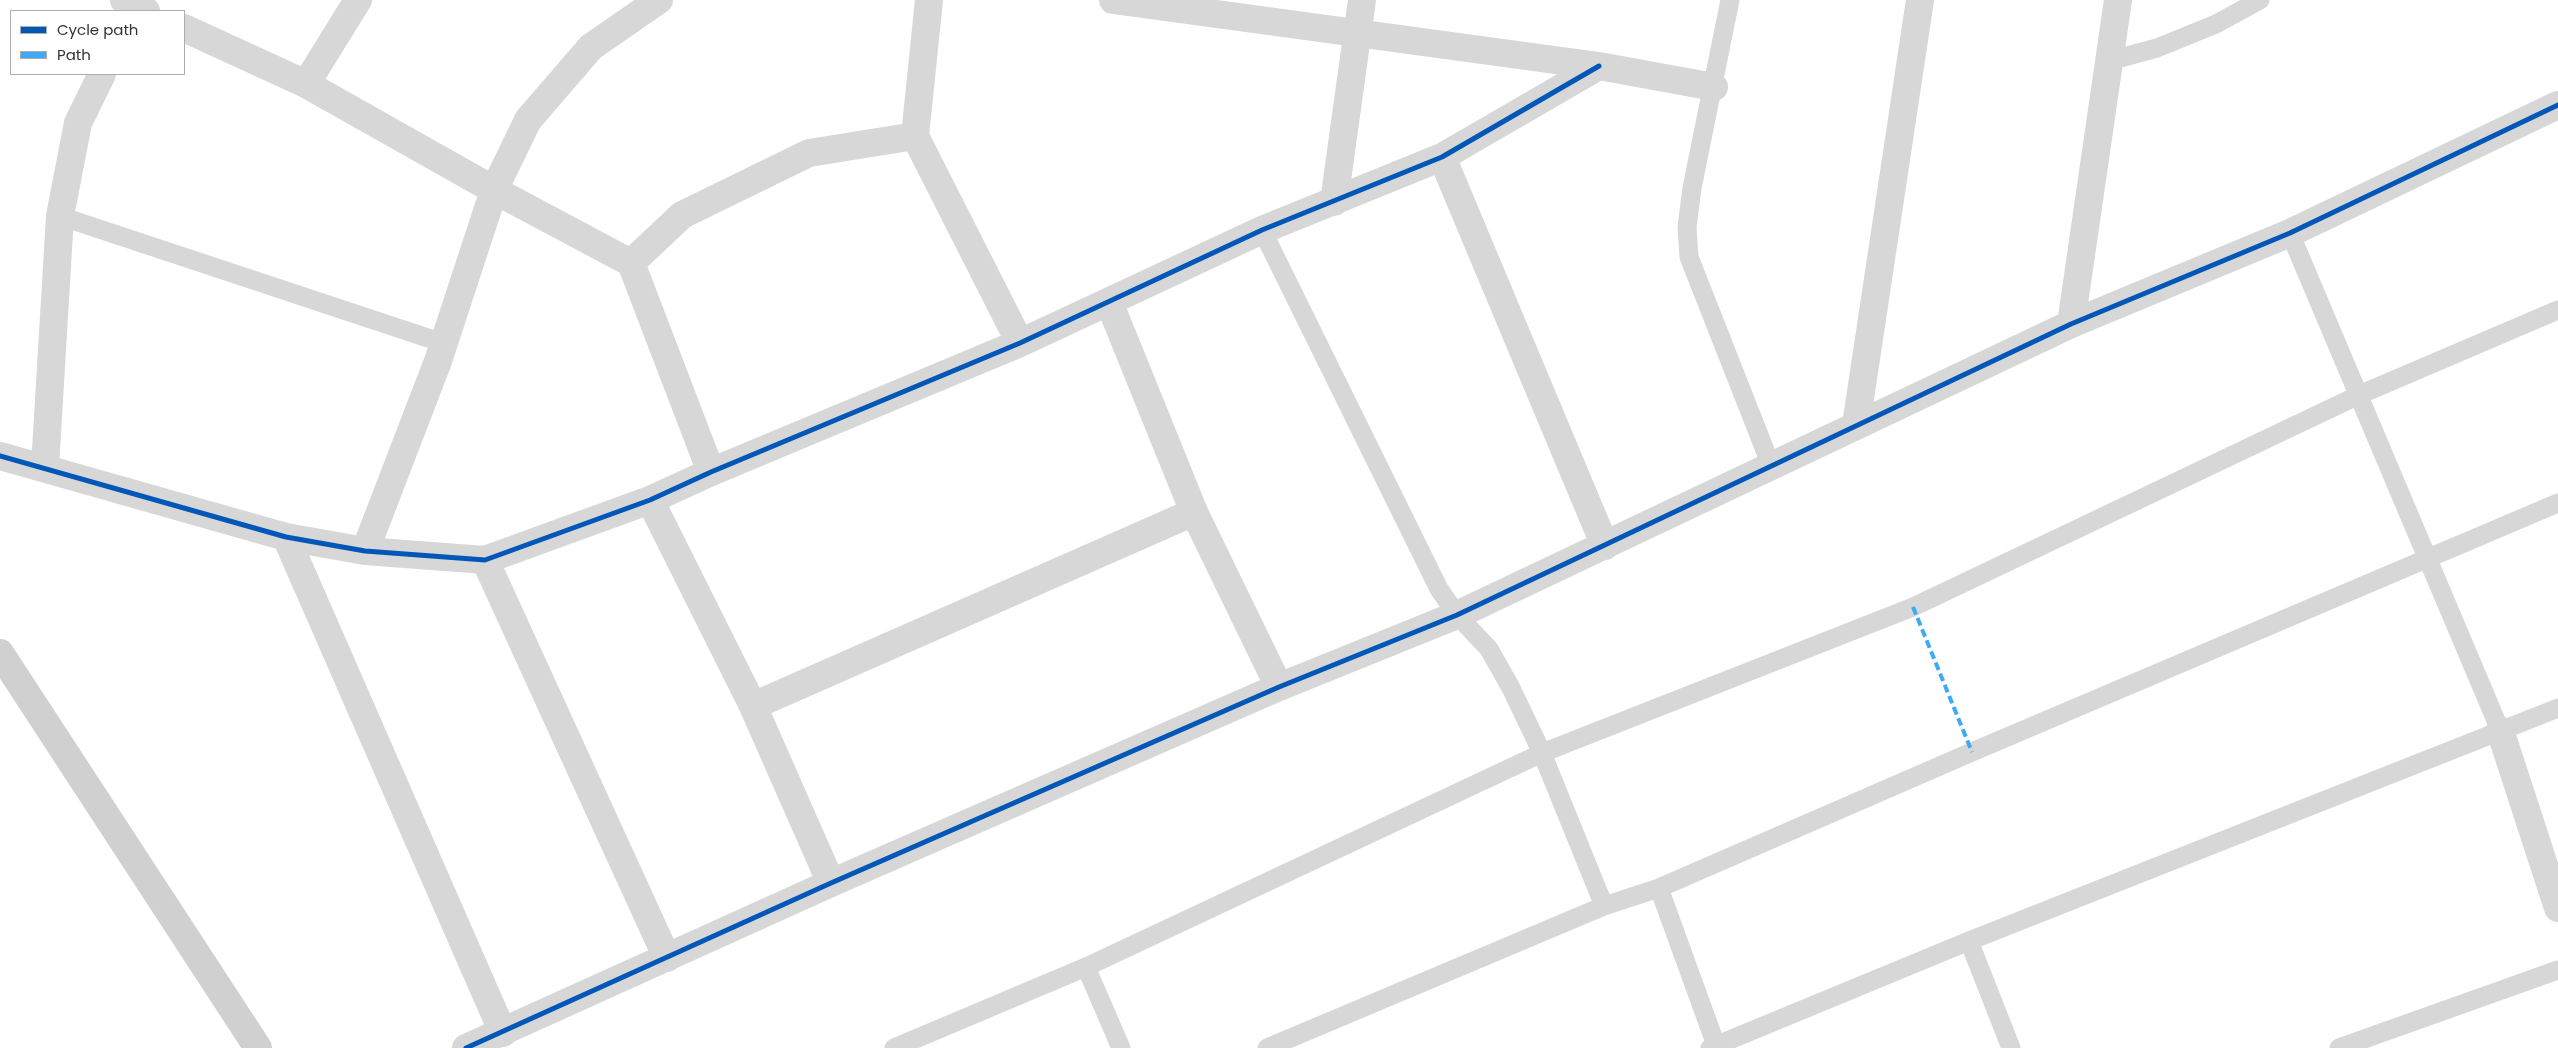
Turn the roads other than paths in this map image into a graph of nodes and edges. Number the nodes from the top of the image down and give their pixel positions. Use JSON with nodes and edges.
{"nodes":[{"id":1,"x":358,"y":0,"type":"edge"},
{"id":2,"x":659,"y":0,"type":"edge"},
{"id":3,"x":929,"y":0,"type":"edge"},
{"id":4,"x":1362,"y":0,"type":"edge"},
{"id":5,"x":1730,"y":0,"type":"edge"},
{"id":6,"x":1920,"y":0,"type":"edge"},
{"id":7,"x":2118,"y":0,"type":"edge"},
{"id":8,"x":2260,"y":0,"type":"edge"},
{"id":9,"x":1129,"y":1,"type":"edge"},
{"id":10,"x":185,"y":28,"type":"edge"},
{"id":11,"x":1357,"y":33,"type":"junction"},
{"id":12,"x":2109,"y":61,"type":"junction"},
{"id":13,"x":1600,"y":66,"type":"junction"},
{"id":14,"x":102,"y":75,"type":"edge"},
{"id":15,"x":306,"y":84,"type":"junction"},
{"id":16,"x":1714,"y":87,"type":"junction"},
{"id":17,"x":2558,"y":104,"type":"edge"},
{"id":18,"x":915,"y":136,"type":"junction"},
{"id":19,"x":1442,"y":157,"type":"junction"},
{"id":20,"x":494,"y":190,"type":"junction"},
{"id":21,"x":1334,"y":202,"type":"junction"},
{"id":22,"x":60,"y":216,"type":"junction"},
{"id":23,"x":1262,"y":230,"type":"junction"},
{"id":24,"x":2290,"y":233,"type":"junction"},
{"id":25,"x":631,"y":263,"type":"junction"},
{"id":26,"x":1109,"y":302,"type":"junction"},
{"id":27,"x":2558,"y":310,"type":"edge"},
{"id":28,"x":2071,"y":324,"type":"junction"},
{"id":29,"x":443,"y":343,"type":"junction"},
{"id":30,"x":1020,"y":343,"type":"junction"},
{"id":31,"x":2359,"y":395,"type":"junction"},
{"id":32,"x":1856,"y":425,"type":"junction"},
{"id":33,"x":0,"y":456,"type":"edge"},
{"id":34,"x":46,"y":467,"type":"junction"},
{"id":35,"x":1772,"y":468,"type":"junction"},
{"id":36,"x":711,"y":472,"type":"junction"},
{"id":37,"x":650,"y":500,"type":"junction"},
{"id":38,"x":2558,"y":504,"type":"edge"},
{"id":39,"x":1194,"y":512,"type":"junction"},
{"id":40,"x":286,"y":537,"type":"junction"},
{"id":41,"x":1605,"y":546,"type":"junction"},
{"id":42,"x":365,"y":551,"type":"junction"},
{"id":43,"x":2428,"y":558,"type":"junction"},
{"id":44,"x":485,"y":560,"type":"junction"},
{"id":45,"x":1457,"y":615,"type":"junction"},
{"id":46,"x":0,"y":653,"type":"edge"},
{"id":47,"x":1279,"y":687,"type":"junction"},
{"id":48,"x":753,"y":706,"type":"junction"},
{"id":49,"x":2558,"y":708,"type":"edge"},
{"id":50,"x":2500,"y":730,"type":"junction"},
{"id":51,"x":1542,"y":753,"type":"junction"},
{"id":52,"x":831,"y":883,"type":"junction"},
{"id":53,"x":1660,"y":888,"type":"junction"},
{"id":54,"x":1604,"y":906,"type":"junction"},
{"id":55,"x":2558,"y":908,"type":"edge"},
{"id":56,"x":1968,"y":941,"type":"junction"},
{"id":57,"x":667,"y":958,"type":"junction"},
{"id":58,"x":1086,"y":967,"type":"junction"},
{"id":59,"x":2558,"y":970,"type":"edge"},
{"id":60,"x":502,"y":1032,"type":"junction"},
{"id":61,"x":1715,"y":1047,"type":"edge"},
{"id":62,"x":258,"y":1048,"type":"edge"},
{"id":63,"x":466,"y":1048,"type":"edge"},
{"id":64,"x":894,"y":1048,"type":"edge"},
{"id":65,"x":1121,"y":1048,"type":"edge"},
{"id":66,"x":1267,"y":1048,"type":"edge"},
{"id":67,"x":2011,"y":1048,"type":"edge"},
{"id":68,"x":2339,"y":1048,"type":"edge"}],
"edges":[{"from":1,"to":15,"type":"street"},
{"from":2,"to":20,"type":"street"},
{"from":3,"to":18,"type":"street"},
{"from":4,"to":11,"type":"street"},
{"from":5,"to":16,"type":"lane"},
{"from":6,"to":32,"type":"street"},
{"from":7,"to":12,"type":"street"},
{"from":8,"to":12,"type":"lane"},
{"from":9,"to":11,"type":"street"},
{"from":10,"to":15,"type":"street"},
{"from":11,"to":13,"type":"street"},
{"from":11,"to":21,"type":"street"},
{"from":12,"to":28,"type":"street"},
{"from":13,"to":16,"type":"street"},
{"from":13,"to":19,"type":"street"},
{"from":14,"to":22,"type":"street"},
{"from":15,"to":20,"type":"street"},
{"from":16,"to":35,"type":"lane"},
{"from":17,"to":24,"type":"street"},
{"from":18,"to":25,"type":"street"},
{"from":18,"to":30,"type":"street"},
{"from":19,"to":21,"type":"street"},
{"from":19,"to":41,"type":"street"},
{"from":20,"to":25,"type":"street"},
{"from":20,"to":29,"type":"street"},
{"from":21,"to":23,"type":"street"},
{"from":22,"to":29,"type":"lane"},
{"from":22,"to":34,"type":"street"},
{"from":23,"to":26,"type":"street"},
{"from":23,"to":45,"type":"lane"},
{"from":24,"to":28,"type":"street"},
{"from":24,"to":31,"type":"lane"},
{"from":25,"to":36,"type":"street"},
{"from":26,"to":30,"type":"street"},
{"from":26,"to":39,"type":"street"},
{"from":27,"to":31,"type":"lane"},
{"from":28,"to":32,"type":"street"},
{"from":29,"to":42,"type":"street"},
{"from":30,"to":36,"type":"street"},
{"from":31,"to":43,"type":"lane"},
{"from":31,"to":51,"type":"lane"},
{"from":32,"to":35,"type":"street"},
{"from":33,"to":34,"type":"street"},
{"from":34,"to":40,"type":"street"},
{"from":35,"to":41,"type":"street"},
{"from":36,"to":37,"type":"street"},
{"from":37,"to":44,"type":"street"},
{"from":37,"to":48,"type":"street"},
{"from":38,"to":43,"type":"lane"},
{"from":39,"to":47,"type":"street"},
{"from":39,"to":48,"type":"street"},
{"from":40,"to":42,"type":"street"},
{"from":40,"to":60,"type":"street"},
{"from":41,"to":45,"type":"street"},
{"from":42,"to":44,"type":"street"},
{"from":43,"to":50,"type":"lane"},
{"from":43,"to":53,"type":"lane"},
{"from":44,"to":57,"type":"street"},
{"from":45,"to":47,"type":"street"},
{"from":45,"to":51,"type":"lane"},
{"from":46,"to":62,"type":"street"},
{"from":47,"to":52,"type":"street"},
{"from":48,"to":52,"type":"street"},
{"from":49,"to":50,"type":"lane"},
{"from":50,"to":55,"type":"street"},
{"from":50,"to":56,"type":"lane"},
{"from":51,"to":54,"type":"lane"},
{"from":51,"to":58,"type":"lane"},
{"from":52,"to":57,"type":"street"},
{"from":53,"to":54,"type":"lane"},
{"from":53,"to":61,"type":"lane"},
{"from":54,"to":66,"type":"lane"},
{"from":56,"to":61,"type":"lane"},
{"from":56,"to":67,"type":"lane"},
{"from":57,"to":60,"type":"street"},
{"from":58,"to":64,"type":"lane"},
{"from":58,"to":65,"type":"lane"},
{"from":59,"to":68,"type":"lane"},
{"from":60,"to":63,"type":"street"}]}
